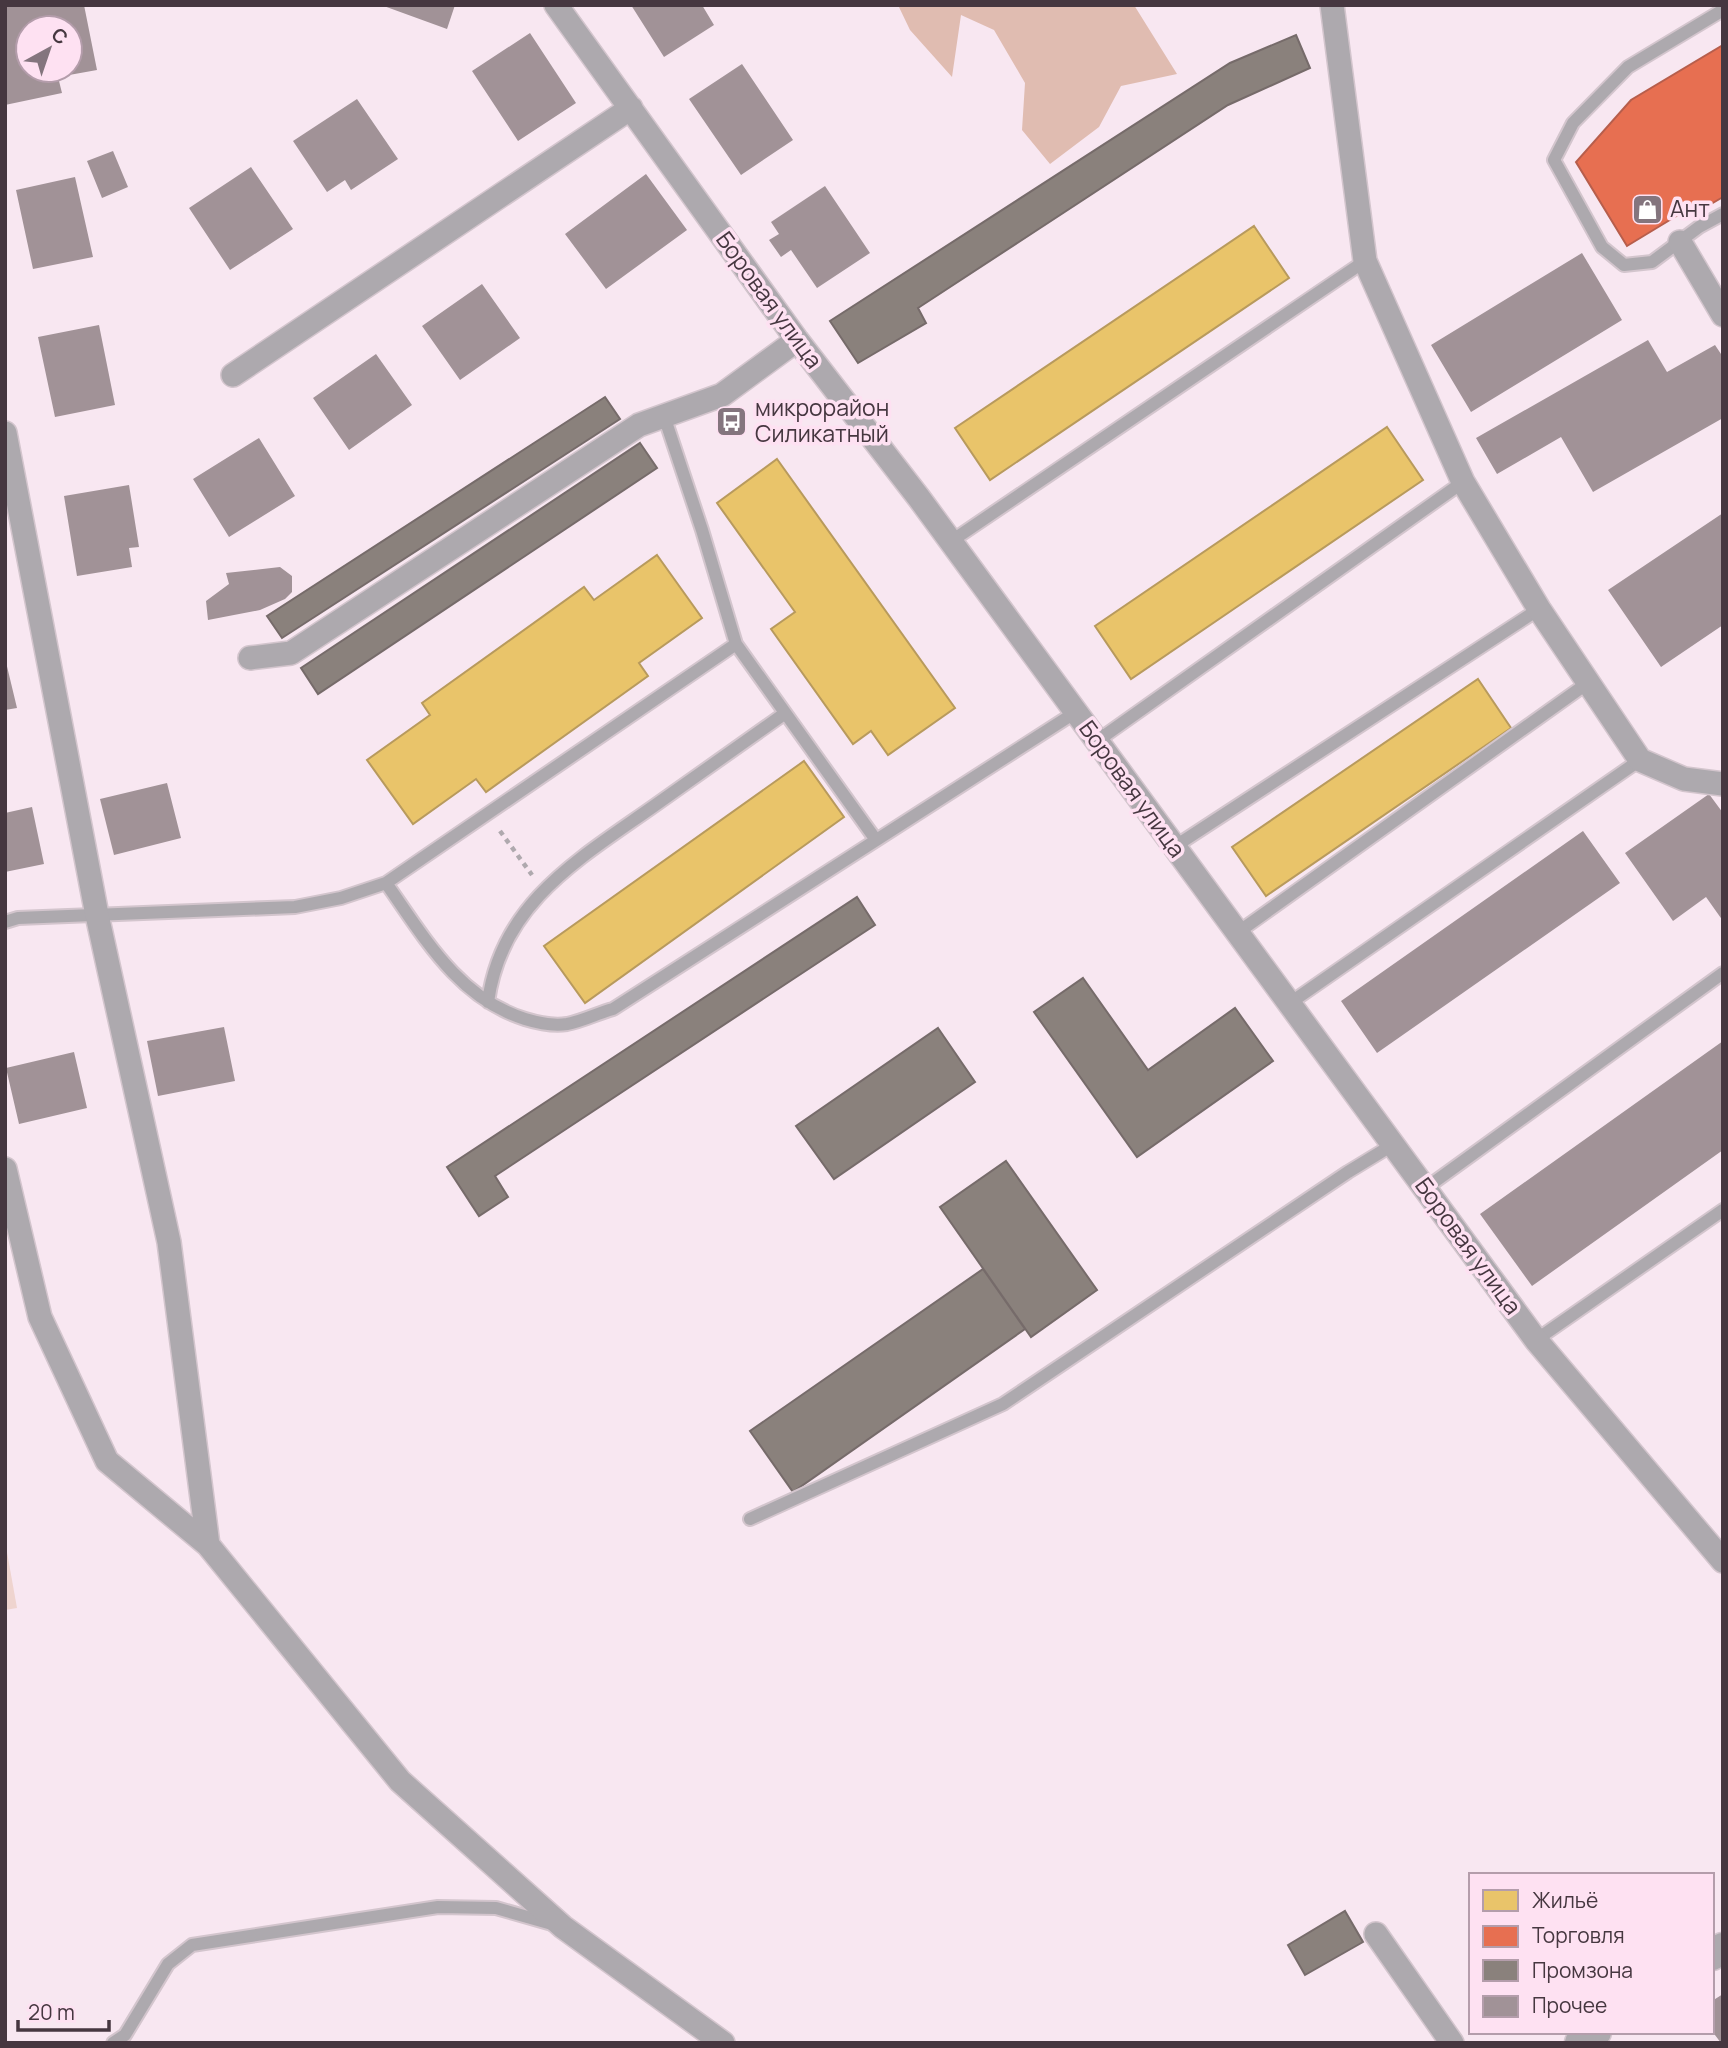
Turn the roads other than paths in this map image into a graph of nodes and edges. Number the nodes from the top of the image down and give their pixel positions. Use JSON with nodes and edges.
{"nodes":[{"id":1,"x":556,"y":5,"type":"edge"},
{"id":2,"x":1332,"y":5,"type":"edge"},
{"id":3,"x":1723,"y":10,"type":"edge"},
{"id":4,"x":631,"y":108,"type":"junction"},
{"id":5,"x":1723,"y":214,"type":"edge"},
{"id":6,"x":1680,"y":242,"type":"junction"},
{"id":7,"x":1365,"y":261,"type":"junction"},
{"id":8,"x":1723,"y":315,"type":"edge"},
{"id":9,"x":797,"y":340,"type":"junction"},
{"id":10,"x":233,"y":374,"type":"dead end"},
{"id":11,"x":664,"y":416,"type":"junction"},
{"id":12,"x":5,"y":433,"type":"edge"},
{"id":13,"x":1463,"y":482,"type":"junction"},
{"id":14,"x":950,"y":542,"type":"junction"},
{"id":15,"x":1539,"y":609,"type":"junction"},
{"id":16,"x":736,"y":644,"type":"junction"},
{"id":17,"x":250,"y":658,"type":"dead end"},
{"id":18,"x":1589,"y":682,"type":"junction"},
{"id":19,"x":1076,"y":712,"type":"junction"},
{"id":20,"x":784,"y":714,"type":"junction"},
{"id":21,"x":1097,"y":741,"type":"junction"},
{"id":22,"x":1640,"y":760,"type":"junction"},
{"id":23,"x":1723,"y":784,"type":"edge"},
{"id":24,"x":876,"y":840,"type":"junction"},
{"id":25,"x":1174,"y":847,"type":"junction"},
{"id":26,"x":386,"y":883,"type":"junction"},
{"id":27,"x":97,"y":915,"type":"junction"},
{"id":28,"x":5,"y":922,"type":"edge"},
{"id":29,"x":1237,"y":933,"type":"junction"},
{"id":30,"x":1723,"y":973,"type":"edge"},
{"id":31,"x":488,"y":1002,"type":"junction"},
{"id":32,"x":1290,"y":1003,"type":"junction"},
{"id":33,"x":1394,"y":1144,"type":"junction"},
{"id":34,"x":5,"y":1169,"type":"edge"},
{"id":35,"x":1426,"y":1188,"type":"junction"},
{"id":36,"x":1723,"y":1210,"type":"edge"},
{"id":37,"x":1536,"y":1340,"type":"junction"},
{"id":38,"x":750,"y":1519,"type":"dead end"},
{"id":39,"x":208,"y":1545,"type":"junction"},
{"id":40,"x":1723,"y":1561,"type":"edge"},
{"id":41,"x":563,"y":1927,"type":"junction"},
{"id":42,"x":1376,"y":1934,"type":"dead end"},
{"id":43,"x":113,"y":2043,"type":"edge"},
{"id":44,"x":723,"y":2043,"type":"edge"},
{"id":45,"x":1452,"y":2043,"type":"edge"}],
"edges":[{"from":1,"to":4,"type":"street","name":"Боровая улица"},
{"from":2,"to":7,"type":"street"},
{"from":3,"to":6,"type":"lane"},
{"from":4,"to":9,"type":"street","name":"Боровая улица"},
{"from":4,"to":10,"type":"street"},
{"from":5,"to":6,"type":"lane"},
{"from":6,"to":8,"type":"street"},
{"from":7,"to":13,"type":"street"},
{"from":7,"to":14,"type":"lane"},
{"from":9,"to":11,"type":"street"},
{"from":9,"to":14,"type":"street","name":"Боровая улица"},
{"from":11,"to":16,"type":"lane"},
{"from":11,"to":17,"type":"street"},
{"from":12,"to":27,"type":"street"},
{"from":13,"to":15,"type":"street"},
{"from":13,"to":21,"type":"lane"},
{"from":14,"to":19,"type":"street","name":"Боровая улица"},
{"from":15,"to":18,"type":"street"},
{"from":15,"to":25,"type":"lane"},
{"from":16,"to":20,"type":"lane"},
{"from":16,"to":26,"type":"lane"},
{"from":18,"to":22,"type":"street"},
{"from":18,"to":29,"type":"lane"},
{"from":19,"to":21,"type":"street","name":"Боровая улица"},
{"from":19,"to":24,"type":"lane"},
{"from":20,"to":24,"type":"lane"},
{"from":20,"to":31,"type":"lane"},
{"from":21,"to":25,"type":"street","name":"Боровая улица"},
{"from":22,"to":23,"type":"street"},
{"from":22,"to":32,"type":"lane"},
{"from":24,"to":31,"type":"lane"},
{"from":25,"to":29,"type":"street","name":"Боровая улица"},
{"from":26,"to":27,"type":"lane"},
{"from":26,"to":31,"type":"lane"},
{"from":27,"to":28,"type":"lane"},
{"from":27,"to":39,"type":"street"},
{"from":29,"to":32,"type":"street","name":"Боровая улица"},
{"from":30,"to":35,"type":"lane"},
{"from":32,"to":33,"type":"street","name":"Боровая улица"},
{"from":33,"to":35,"type":"street","name":"Боровая улица"},
{"from":33,"to":38,"type":"lane"},
{"from":34,"to":39,"type":"street"},
{"from":35,"to":37,"type":"street","name":"Боровая улица"},
{"from":36,"to":37,"type":"lane"},
{"from":37,"to":40,"type":"street","name":"Боровая улица"},
{"from":39,"to":41,"type":"street"},
{"from":41,"to":43,"type":"lane"},
{"from":41,"to":44,"type":"street"},
{"from":42,"to":45,"type":"street"}]}
